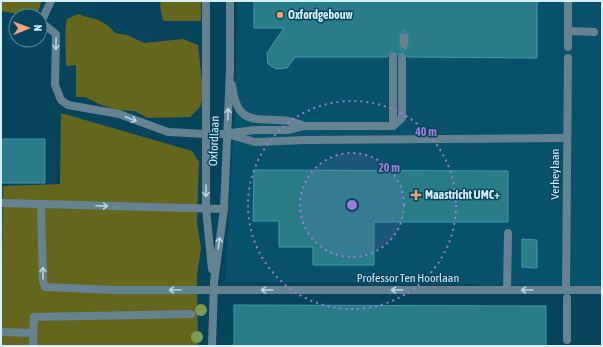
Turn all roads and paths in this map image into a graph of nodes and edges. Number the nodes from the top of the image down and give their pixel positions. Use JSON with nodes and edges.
{"nodes":[{"id":1,"x":51,"y":1,"type":"edge"},
{"id":2,"x":206,"y":1,"type":"edge"},
{"id":3,"x":230,"y":1,"type":"edge"},
{"id":4,"x":568,"y":1,"type":"edge"},
{"id":5,"x":568,"y":32,"type":"junction"},
{"id":6,"x":594,"y":32,"type":"dead end"},
{"id":7,"x":568,"y":47,"type":"dead end"},
{"id":8,"x":398,"y":58,"type":"dead end"},
{"id":9,"x":568,"y":58,"type":"dead end"},
{"id":10,"x":230,"y":68,"type":"junction"},
{"id":11,"x":304,"y":126,"type":"junction"},
{"id":12,"x":206,"y":134,"type":"junction"},
{"id":13,"x":227,"y":134,"type":"junction"},
{"id":14,"x":567,"y":138,"type":"junction"},
{"id":15,"x":3,"y":203,"type":"dead end"},
{"id":16,"x":41,"y":204,"type":"junction"},
{"id":17,"x":206,"y":209,"type":"junction"},
{"id":18,"x":224,"y":209,"type":"junction"},
{"id":19,"x":508,"y":233,"type":"dead end"},
{"id":20,"x":214,"y":286,"type":"junction"},
{"id":21,"x":507,"y":290,"type":"junction"},
{"id":22,"x":602,"y":290,"type":"edge"},
{"id":23,"x":567,"y":294,"type":"junction"},
{"id":24,"x":191,"y":314,"type":"dead end"},
{"id":25,"x":1,"y":332,"type":"edge"},
{"id":26,"x":33,"y":332,"type":"junction"},
{"id":27,"x":567,"y":343,"type":"edge"},
{"id":28,"x":33,"y":346,"type":"edge"},
{"id":29,"x":212,"y":346,"type":"edge"}],
"edges":[{"from":1,"to":12,"type":"street","one_way":true},
{"from":2,"to":12,"type":"street","name":"Oxfordlaan"},
{"from":3,"to":10,"type":"street","name":"Oxfordlaan"},
{"from":4,"to":5,"type":"street"},
{"from":5,"to":6,"type":"street"},
{"from":5,"to":7,"type":"street"},
{"from":8,"to":11,"type":"street"},
{"from":9,"to":14,"type":"street","name":"Verheylaan"},
{"from":10,"to":11,"type":"street"},
{"from":13,"to":10,"type":"street","name":"Oxfordlaan","one_way":true},
{"from":11,"to":13,"type":"street"},
{"from":12,"to":13,"type":"street"},
{"from":12,"to":17,"type":"street","name":"Oxfordlaan","one_way":true},
{"from":13,"to":14,"type":"street"},
{"from":13,"to":18,"type":"street","name":"Oxfordlaan"},
{"from":14,"to":23,"type":"street","name":"Verheylaan"},
{"from":15,"to":16,"type":"street"},
{"from":16,"to":17,"type":"street","one_way":true},
{"from":20,"to":16,"type":"street","name":"Professor Ten Hoorlaan","one_way":true},
{"from":17,"to":18,"type":"street"},
{"from":17,"to":20,"type":"street","name":"Oxfordlaan"},
{"from":20,"to":18,"type":"street","name":"Oxfordlaan","one_way":true},
{"from":19,"to":21,"type":"street"},
{"from":21,"to":20,"type":"street","name":"Professor Ten Hoorlaan","one_way":true},
{"from":20,"to":29,"type":"street","name":"Oxfordlaan"},
{"from":23,"to":21,"type":"street","name":"Professor Ten Hoorlaan","one_way":true},
{"from":22,"to":23,"type":"street","name":"Professor Ten Hoorlaan"},
{"from":23,"to":27,"type":"street","name":"Verheylaan"},
{"from":24,"to":26,"type":"street"},
{"from":25,"to":26,"type":"street"},
{"from":26,"to":28,"type":"street"}]}
